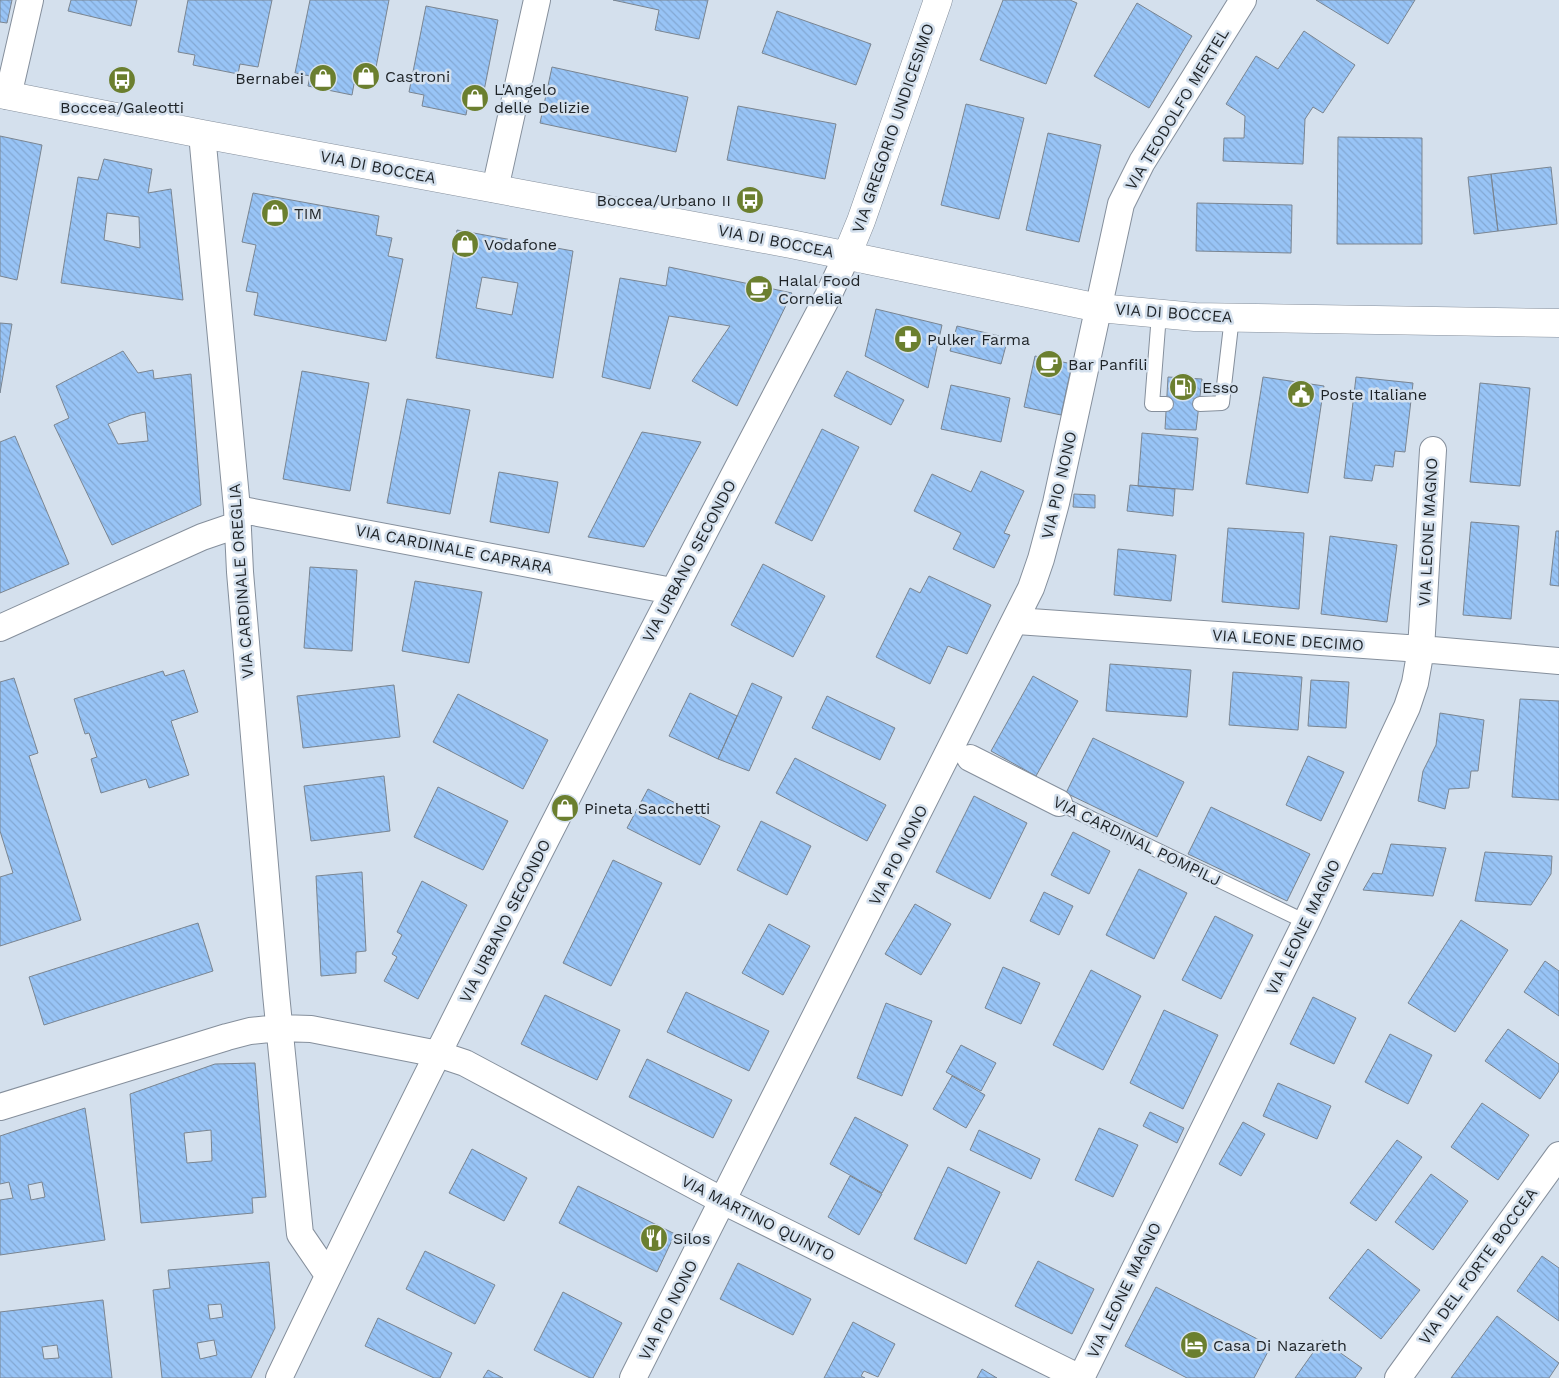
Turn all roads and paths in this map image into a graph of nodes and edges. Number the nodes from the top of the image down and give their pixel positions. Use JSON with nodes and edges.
{"nodes":[{"id":1,"x":30,"y":0,"type":"edge"},
{"id":2,"x":537,"y":0,"type":"edge"},
{"id":3,"x":938,"y":0,"type":"edge"},
{"id":4,"x":1243,"y":0,"type":"edge"},
{"id":5,"x":4,"y":95,"type":"edge"},
{"id":6,"x":202,"y":134,"type":"junction"},
{"id":7,"x":495,"y":189,"type":"junction"},
{"id":8,"x":847,"y":255,"type":"junction"},
{"id":9,"x":1098,"y":308,"type":"junction"},
{"id":10,"x":1159,"y":314,"type":"junction"},
{"id":11,"x":1232,"y":317,"type":"junction"},
{"id":12,"x":1559,"y":323,"type":"edge"},
{"id":13,"x":1166,"y":404,"type":"dead end"},
{"id":14,"x":1200,"y":404,"type":"dead end"},
{"id":15,"x":1433,"y":450,"type":"dead end"},
{"id":16,"x":237,"y":517,"type":"junction"},
{"id":17,"x":672,"y":592,"type":"junction"},
{"id":18,"x":1016,"y":620,"type":"junction"},
{"id":19,"x":0,"y":628,"type":"edge"},
{"id":20,"x":1421,"y":649,"type":"junction"},
{"id":21,"x":1559,"y":662,"type":"edge"},
{"id":22,"x":970,"y":758,"type":"dead end"},
{"id":23,"x":1059,"y":803,"type":"joint"},
{"id":24,"x":1306,"y":922,"type":"junction"},
{"id":25,"x":279,"y":1028,"type":"junction"},
{"id":26,"x":438,"y":1054,"type":"junction"},
{"id":27,"x":0,"y":1107,"type":"edge"},
{"id":28,"x":1559,"y":1155,"type":"edge"},
{"id":29,"x":723,"y":1201,"type":"junction"},
{"id":30,"x":328,"y":1275,"type":"junction"},
{"id":31,"x":279,"y":1378,"type":"edge"},
{"id":32,"x":634,"y":1378,"type":"edge"},
{"id":33,"x":1081,"y":1378,"type":"edge"},
{"id":34,"x":1398,"y":1378,"type":"edge"}],
"edges":[{"from":1,"to":5,"type":"street"},
{"from":2,"to":7,"type":"street"},
{"from":3,"to":8,"type":"main road","name":"VIA GREGORIO UNDICESIMO"},
{"from":4,"to":9,"type":"street","name":"VIA TEODOLFO MERTEL"},
{"from":5,"to":6,"type":"main road","name":"VIA DI BOCCEA"},
{"from":6,"to":7,"type":"main road","name":"VIA DI BOCCEA"},
{"from":6,"to":16,"type":"street","name":"VIA CARDINALE OREGLIA"},
{"from":7,"to":8,"type":"main road","name":"VIA DI BOCCEA"},
{"from":8,"to":9,"type":"main road","name":"VIA DI BOCCEA"},
{"from":8,"to":17,"type":"street","name":"VIA URBANO SECONDO"},
{"from":9,"to":10,"type":"main road","name":"VIA DI BOCCEA"},
{"from":9,"to":18,"type":"street","name":"VIA PIO NONO"},
{"from":10,"to":11,"type":"main road","name":"VIA DI BOCCEA"},
{"from":10,"to":13,"type":"lane"},
{"from":11,"to":12,"type":"main road","name":"VIA DI BOCCEA"},
{"from":11,"to":14,"type":"lane"},
{"from":15,"to":20,"type":"street","name":"VIA LEONE MAGNO"},
{"from":16,"to":17,"type":"street","name":"VIA CARDINALE CAPRARA"},
{"from":16,"to":19,"type":"street","name":"VIA CARDINALE CAPRARA"},
{"from":16,"to":25,"type":"street","name":"VIA CARDINALE OREGLIA"},
{"from":17,"to":26,"type":"street","name":"VIA URBANO SECONDO"},
{"from":18,"to":20,"type":"street","name":"VIA LEONE DECIMO"},
{"from":18,"to":29,"type":"street","name":"VIA PIO NONO"},
{"from":20,"to":21,"type":"street","name":"VIA LEONE DECIMO"},
{"from":20,"to":24,"type":"street","name":"VIA LEONE MAGNO"},
{"from":22,"to":23,"type":"street","name":"VIA CARDINAL POMPILJ"},
{"from":23,"to":24,"type":"lane","name":"VIA CARDINAL POMPILJ"},
{"from":24,"to":33,"type":"street","name":"VIA LEONE MAGNO"},
{"from":25,"to":26,"type":"street","name":"VIA MARTINO QUINTO"},
{"from":25,"to":27,"type":"street","name":"VIA MARTINO QUINTO"},
{"from":25,"to":30,"type":"street","name":"VIA CARDINALE OREGLIA"},
{"from":26,"to":29,"type":"street","name":"VIA MARTINO QUINTO"},
{"from":26,"to":30,"type":"street","name":"VIA URBANO SECONDO"},
{"from":28,"to":34,"type":"street","name":"VIA DEL FORTE BOCCEA"},
{"from":29,"to":32,"type":"street","name":"VIA PIO NONO"},
{"from":29,"to":33,"type":"street","name":"VIA MARTINO QUINTO"},
{"from":30,"to":31,"type":"street","name":"VIA URBANO SECONDO"}]}
